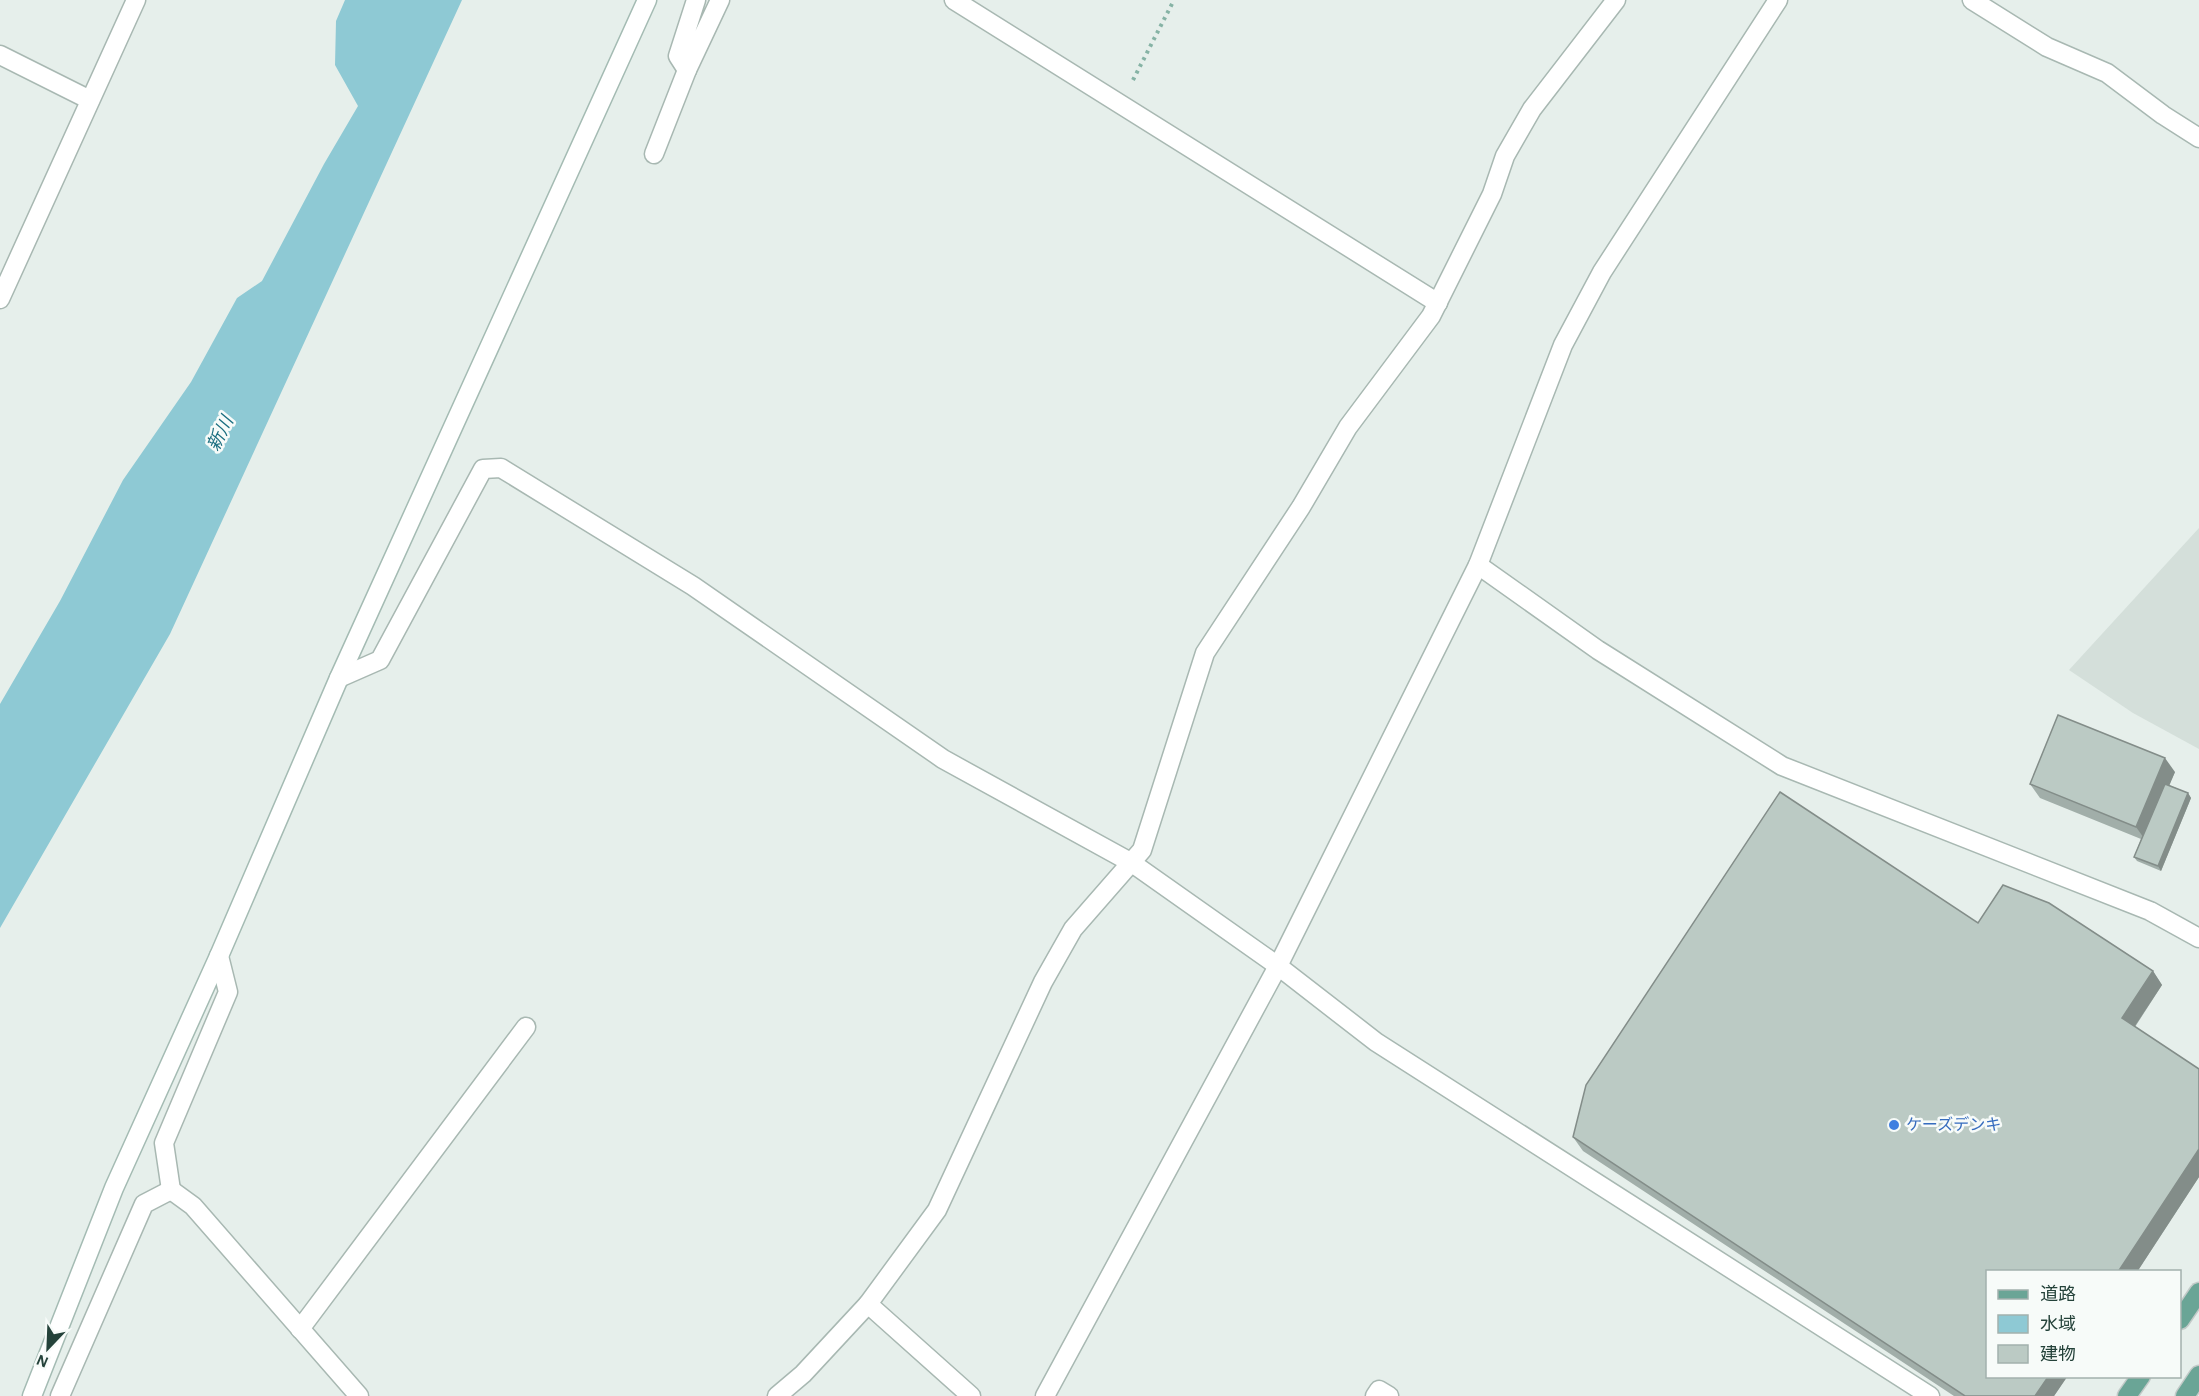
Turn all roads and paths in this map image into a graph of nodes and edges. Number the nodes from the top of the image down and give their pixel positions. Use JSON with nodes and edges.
{"nodes":[{"id":1,"x":136,"y":0,"type":"edge"},
{"id":2,"x":646,"y":0,"type":"edge"},
{"id":3,"x":696,"y":0,"type":"edge"},
{"id":4,"x":720,"y":0,"type":"edge"},
{"id":5,"x":954,"y":0,"type":"edge"},
{"id":6,"x":1174,"y":0,"type":"edge"},
{"id":7,"x":1616,"y":0,"type":"edge"},
{"id":8,"x":1778,"y":0,"type":"edge"},
{"id":9,"x":1972,"y":0,"type":"edge"},
{"id":10,"x":0,"y":55,"type":"edge"},
{"id":11,"x":687,"y":70,"type":"junction"},
{"id":12,"x":90,"y":100,"type":"junction"},
{"id":13,"x":1120,"y":104,"type":"junction"},
{"id":14,"x":2199,"y":138,"type":"edge"},
{"id":15,"x":654,"y":154,"type":"dead end"},
{"id":16,"x":0,"y":298,"type":"edge"},
{"id":17,"x":1438,"y":303,"type":"junction"},
{"id":18,"x":1478,"y":565,"type":"junction"},
{"id":19,"x":339,"y":678,"type":"junction"},
{"id":20,"x":1132,"y":863,"type":"junction"},
{"id":21,"x":2199,"y":938,"type":"edge"},
{"id":22,"x":219,"y":956,"type":"junction"},
{"id":23,"x":1278,"y":966,"type":"junction"},
{"id":24,"x":526,"y":1027,"type":"dead end"},
{"id":25,"x":171,"y":1190,"type":"junction"},
{"id":26,"x":2199,"y":1292,"type":"edge"},
{"id":27,"x":868,"y":1304,"type":"junction"},
{"id":28,"x":2181,"y":1319,"type":"edge"},
{"id":29,"x":300,"y":1329,"type":"junction"},
{"id":30,"x":2199,"y":1375,"type":"edge"},
{"id":31,"x":2140,"y":1378,"type":"edge"},
{"id":32,"x":32,"y":1396,"type":"edge"},
{"id":33,"x":60,"y":1396,"type":"edge"},
{"id":34,"x":359,"y":1396,"type":"edge"},
{"id":35,"x":777,"y":1396,"type":"edge"},
{"id":36,"x":971,"y":1396,"type":"edge"},
{"id":37,"x":1045,"y":1396,"type":"edge"},
{"id":38,"x":1375,"y":1396,"type":"edge"},
{"id":39,"x":1389,"y":1396,"type":"edge"},
{"id":40,"x":1930,"y":1396,"type":"edge"},
{"id":41,"x":2127,"y":1396,"type":"edge"},
{"id":42,"x":2185,"y":1396,"type":"edge"}],
"edges":[{"from":1,"to":12,"type":"street"},
{"from":2,"to":19,"type":"street"},
{"from":3,"to":11,"type":"street"},
{"from":4,"to":11,"type":"street"},
{"from":5,"to":13,"type":"street"},
{"from":6,"to":13,"type":"path"},
{"from":7,"to":17,"type":"street"},
{"from":8,"to":18,"type":"street"},
{"from":9,"to":14,"type":"street"},
{"from":10,"to":12,"type":"street"},
{"from":11,"to":15,"type":"street"},
{"from":12,"to":16,"type":"street"},
{"from":13,"to":17,"type":"street"},
{"from":17,"to":20,"type":"street"},
{"from":18,"to":21,"type":"street"},
{"from":18,"to":23,"type":"street"},
{"from":19,"to":20,"type":"street"},
{"from":19,"to":22,"type":"street"},
{"from":20,"to":23,"type":"street"},
{"from":20,"to":27,"type":"street"},
{"from":22,"to":25,"type":"street"},
{"from":22,"to":32,"type":"street"},
{"from":23,"to":37,"type":"street"},
{"from":23,"to":40,"type":"street"},
{"from":24,"to":29,"type":"street"},
{"from":25,"to":29,"type":"street"},
{"from":25,"to":33,"type":"street"},
{"from":26,"to":28,"type":"main road"},
{"from":27,"to":35,"type":"street"},
{"from":27,"to":36,"type":"street"},
{"from":29,"to":34,"type":"street"},
{"from":30,"to":42,"type":"main road"},
{"from":31,"to":41,"type":"main road"},
{"from":38,"to":39,"type":"street"}]}
